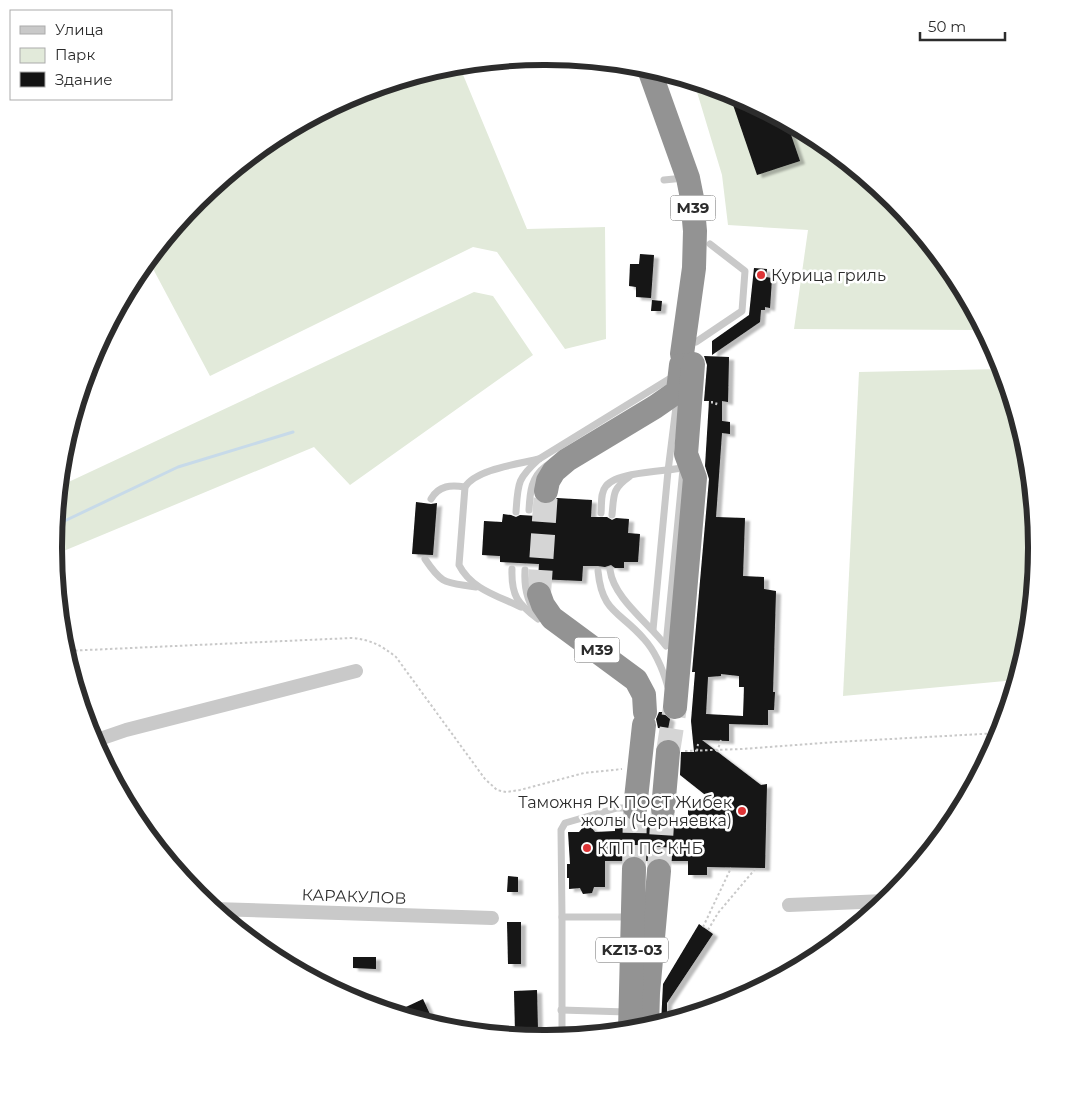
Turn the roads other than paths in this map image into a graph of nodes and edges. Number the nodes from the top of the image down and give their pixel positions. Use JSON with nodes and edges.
{"nodes":[{"id":1,"x":652,"y":78,"type":"edge"},
{"id":2,"x":672,"y":82,"type":"edge"},
{"id":3,"x":710,"y":244,"type":"junction"},
{"id":4,"x":686,"y":363,"type":"junction"},
{"id":5,"x":610,"y":434,"type":"junction"},
{"id":6,"x":559,"y":457,"type":"dead end"},
{"id":7,"x":539,"y":459,"type":"junction"},
{"id":8,"x":684,"y":461,"type":"junction"},
{"id":9,"x":551,"y":462,"type":"dead end"},
{"id":10,"x":668,"y":471,"type":"junction"},
{"id":11,"x":632,"y":475,"type":"junction"},
{"id":12,"x":465,"y":487,"type":"junction"},
{"id":13,"x":546,"y":491,"type":"tunnel mouth"},
{"id":14,"x":431,"y":499,"type":"dead end"},
{"id":15,"x":528,"y":510,"type":"dead end"},
{"id":16,"x":516,"y":512,"type":"dead end"},
{"id":17,"x":601,"y":513,"type":"dead end"},
{"id":18,"x":612,"y":515,"type":"dead end"},
{"id":19,"x":425,"y":559,"type":"dead end"},
{"id":20,"x":512,"y":569,"type":"dead end"},
{"id":21,"x":525,"y":570,"type":"dead end"},
{"id":22,"x":610,"y":570,"type":"dead end"},
{"id":23,"x":598,"y":571,"type":"dead end"},
{"id":24,"x":479,"y":588,"type":"junction"},
{"id":25,"x":530,"y":600,"type":"junction"},
{"id":26,"x":538,"y":619,"type":"junction"},
{"id":27,"x":545,"y":626,"type":"dead end"},
{"id":28,"x":653,"y":630,"type":"junction"},
{"id":29,"x":666,"y":645,"type":"junction"},
{"id":30,"x":356,"y":671,"type":"dead end"},
{"id":31,"x":678,"y":671,"type":"junction"},
{"id":32,"x":674,"y":713,"type":"joint"},
{"id":33,"x":102,"y":738,"type":"edge"},
{"id":34,"x":668,"y":752,"type":"tunnel mouth"},
{"id":35,"x":635,"y":808,"type":"joint"},
{"id":36,"x":663,"y":809,"type":"tunnel mouth"},
{"id":37,"x":634,"y":869,"type":"tunnel mouth"},
{"id":38,"x":659,"y":871,"type":"tunnel mouth"},
{"id":39,"x":873,"y":902,"type":"edge"},
{"id":40,"x":789,"y":905,"type":"dead end"},
{"id":41,"x":225,"y":909,"type":"edge"},
{"id":42,"x":633,"y":917,"type":"junction"},
{"id":43,"x":492,"y":918,"type":"dead end"},
{"id":44,"x":562,"y":918,"type":"junction"},
{"id":45,"x":562,"y":1010,"type":"junction"},
{"id":46,"x":647,"y":1019,"type":"edge"},
{"id":47,"x":630,"y":1021,"type":"edge"},
{"id":48,"x":562,"y":1029,"type":"edge"}],
"edges":[{"from":1,"to":4,"type":"highway","number":"M39"},
{"from":2,"to":3,"type":"highway","number":"M39"},
{"from":3,"to":4,"type":"highway","number":"M39"},
{"from":3,"to":4,"type":"lane"},
{"from":4,"to":5,"type":"highway"},
{"from":4,"to":7,"type":"lane"},
{"from":4,"to":8,"type":"highway","number":"M39"},
{"from":4,"to":10,"type":"lane"},
{"from":5,"to":6,"type":"lane"},
{"from":5,"to":13,"type":"highway"},
{"from":7,"to":12,"type":"lane"},
{"from":7,"to":16,"type":"lane"},
{"from":8,"to":10,"type":"lane"},
{"from":8,"to":29,"type":"lane"},
{"from":8,"to":31,"type":"highway","number":"M39"},
{"from":9,"to":15,"type":"lane"},
{"from":10,"to":11,"type":"lane"},
{"from":10,"to":28,"type":"lane"},
{"from":11,"to":17,"type":"lane"},
{"from":11,"to":18,"type":"lane"},
{"from":12,"to":14,"type":"lane"},
{"from":12,"to":24,"type":"lane"},
{"from":19,"to":24,"type":"lane"},
{"from":20,"to":25,"type":"lane"},
{"from":21,"to":26,"type":"lane"},
{"from":22,"to":28,"type":"lane"},
{"from":23,"to":32,"type":"lane"},
{"from":24,"to":25,"type":"lane"},
{"from":25,"to":26,"type":"lane"},
{"from":25,"to":35,"type":"highway","number":"M39"},
{"from":26,"to":27,"type":"lane"},
{"from":28,"to":29,"type":"lane"},
{"from":29,"to":31,"type":"lane"},
{"from":30,"to":33,"type":"street"},
{"from":31,"to":32,"type":"highway","number":"M39"},
{"from":34,"to":36,"type":"highway"},
{"from":35,"to":44,"type":"lane"},
{"from":37,"to":42,"type":"highway","number":"KZ13-03"},
{"from":38,"to":46,"type":"highway","number":"KZ13-03"},
{"from":39,"to":40,"type":"street"},
{"from":41,"to":43,"type":"street","name":"КАРАКУЛОВ"},
{"from":42,"to":44,"type":"lane"},
{"from":42,"to":47,"type":"highway","number":"KZ13-03"},
{"from":44,"to":45,"type":"lane"},
{"from":45,"to":47,"type":"lane"},
{"from":45,"to":48,"type":"lane"}]}
